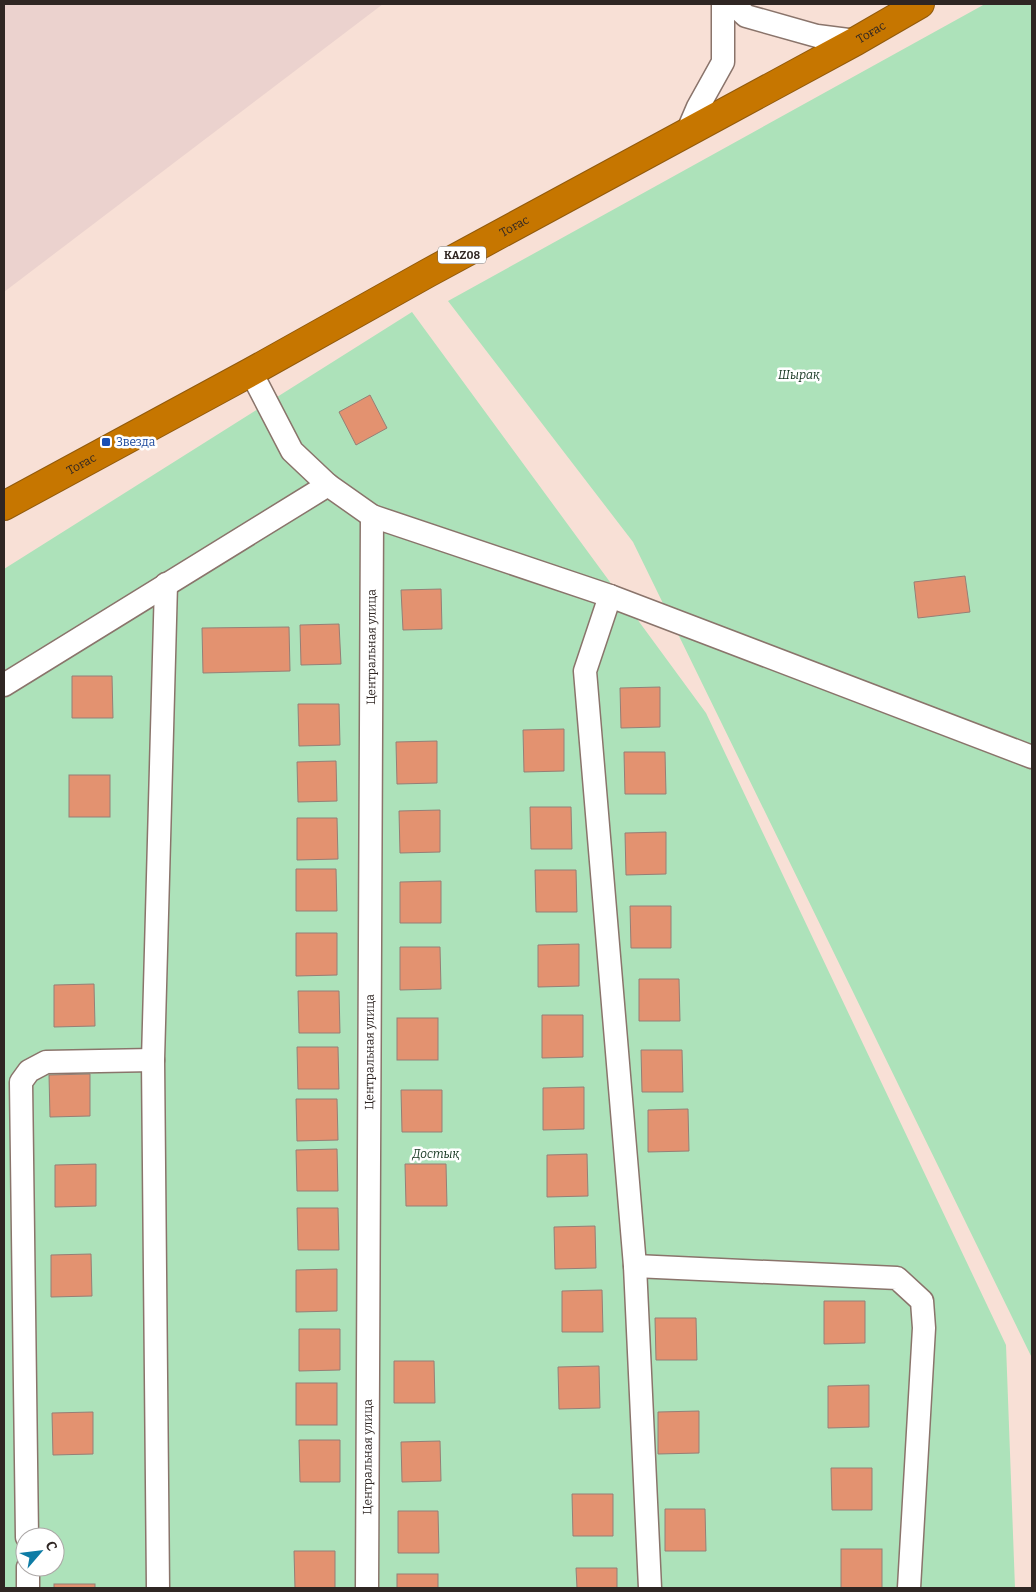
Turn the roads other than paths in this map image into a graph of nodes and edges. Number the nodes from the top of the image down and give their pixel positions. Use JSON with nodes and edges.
{"nodes":[{"id":1,"x":723,"y":4,"type":"edge"},
{"id":2,"x":733,"y":4,"type":"edge"},
{"id":3,"x":920,"y":4,"type":"edge"},
{"id":4,"x":856,"y":42,"type":"junction"},
{"id":5,"x":686,"y":135,"type":"junction"},
{"id":6,"x":251,"y":372,"type":"junction"},
{"id":7,"x":328,"y":485,"type":"junction"},
{"id":8,"x":4,"y":506,"type":"edge"},
{"id":9,"x":372,"y":516,"type":"junction"},
{"id":10,"x":166,"y":584,"type":"junction"},
{"id":11,"x":610,"y":596,"type":"junction"},
{"id":12,"x":4,"y":685,"type":"edge"},
{"id":13,"x":1032,"y":757,"type":"edge"},
{"id":14,"x":153,"y":1060,"type":"junction"},
{"id":15,"x":635,"y":1266,"type":"junction"},
{"id":16,"x":27,"y":1527,"type":"edge"},
{"id":17,"x":158,"y":1588,"type":"edge"},
{"id":18,"x":367,"y":1588,"type":"edge"},
{"id":19,"x":650,"y":1588,"type":"edge"},
{"id":20,"x":909,"y":1588,"type":"edge"}],
"edges":[{"from":1,"to":5,"type":"street"},
{"from":2,"to":4,"type":"street"},
{"from":3,"to":4,"type":"highway","name":"Тоғас","number":"KAZ08"},
{"from":4,"to":5,"type":"highway","name":"Тоғас","number":"KAZ08"},
{"from":5,"to":6,"type":"highway","name":"Тоғас","number":"KAZ08"},
{"from":6,"to":7,"type":"street"},
{"from":6,"to":8,"type":"highway","name":"Тоғас","number":"KAZ08"},
{"from":7,"to":9,"type":"street"},
{"from":7,"to":10,"type":"street"},
{"from":9,"to":11,"type":"street"},
{"from":9,"to":18,"type":"street","name":"Центральная улица"},
{"from":10,"to":12,"type":"street"},
{"from":10,"to":14,"type":"street"},
{"from":11,"to":13,"type":"street"},
{"from":11,"to":15,"type":"street"},
{"from":14,"to":16,"type":"street"},
{"from":14,"to":17,"type":"street"},
{"from":15,"to":19,"type":"street"},
{"from":15,"to":20,"type":"street"}]}
